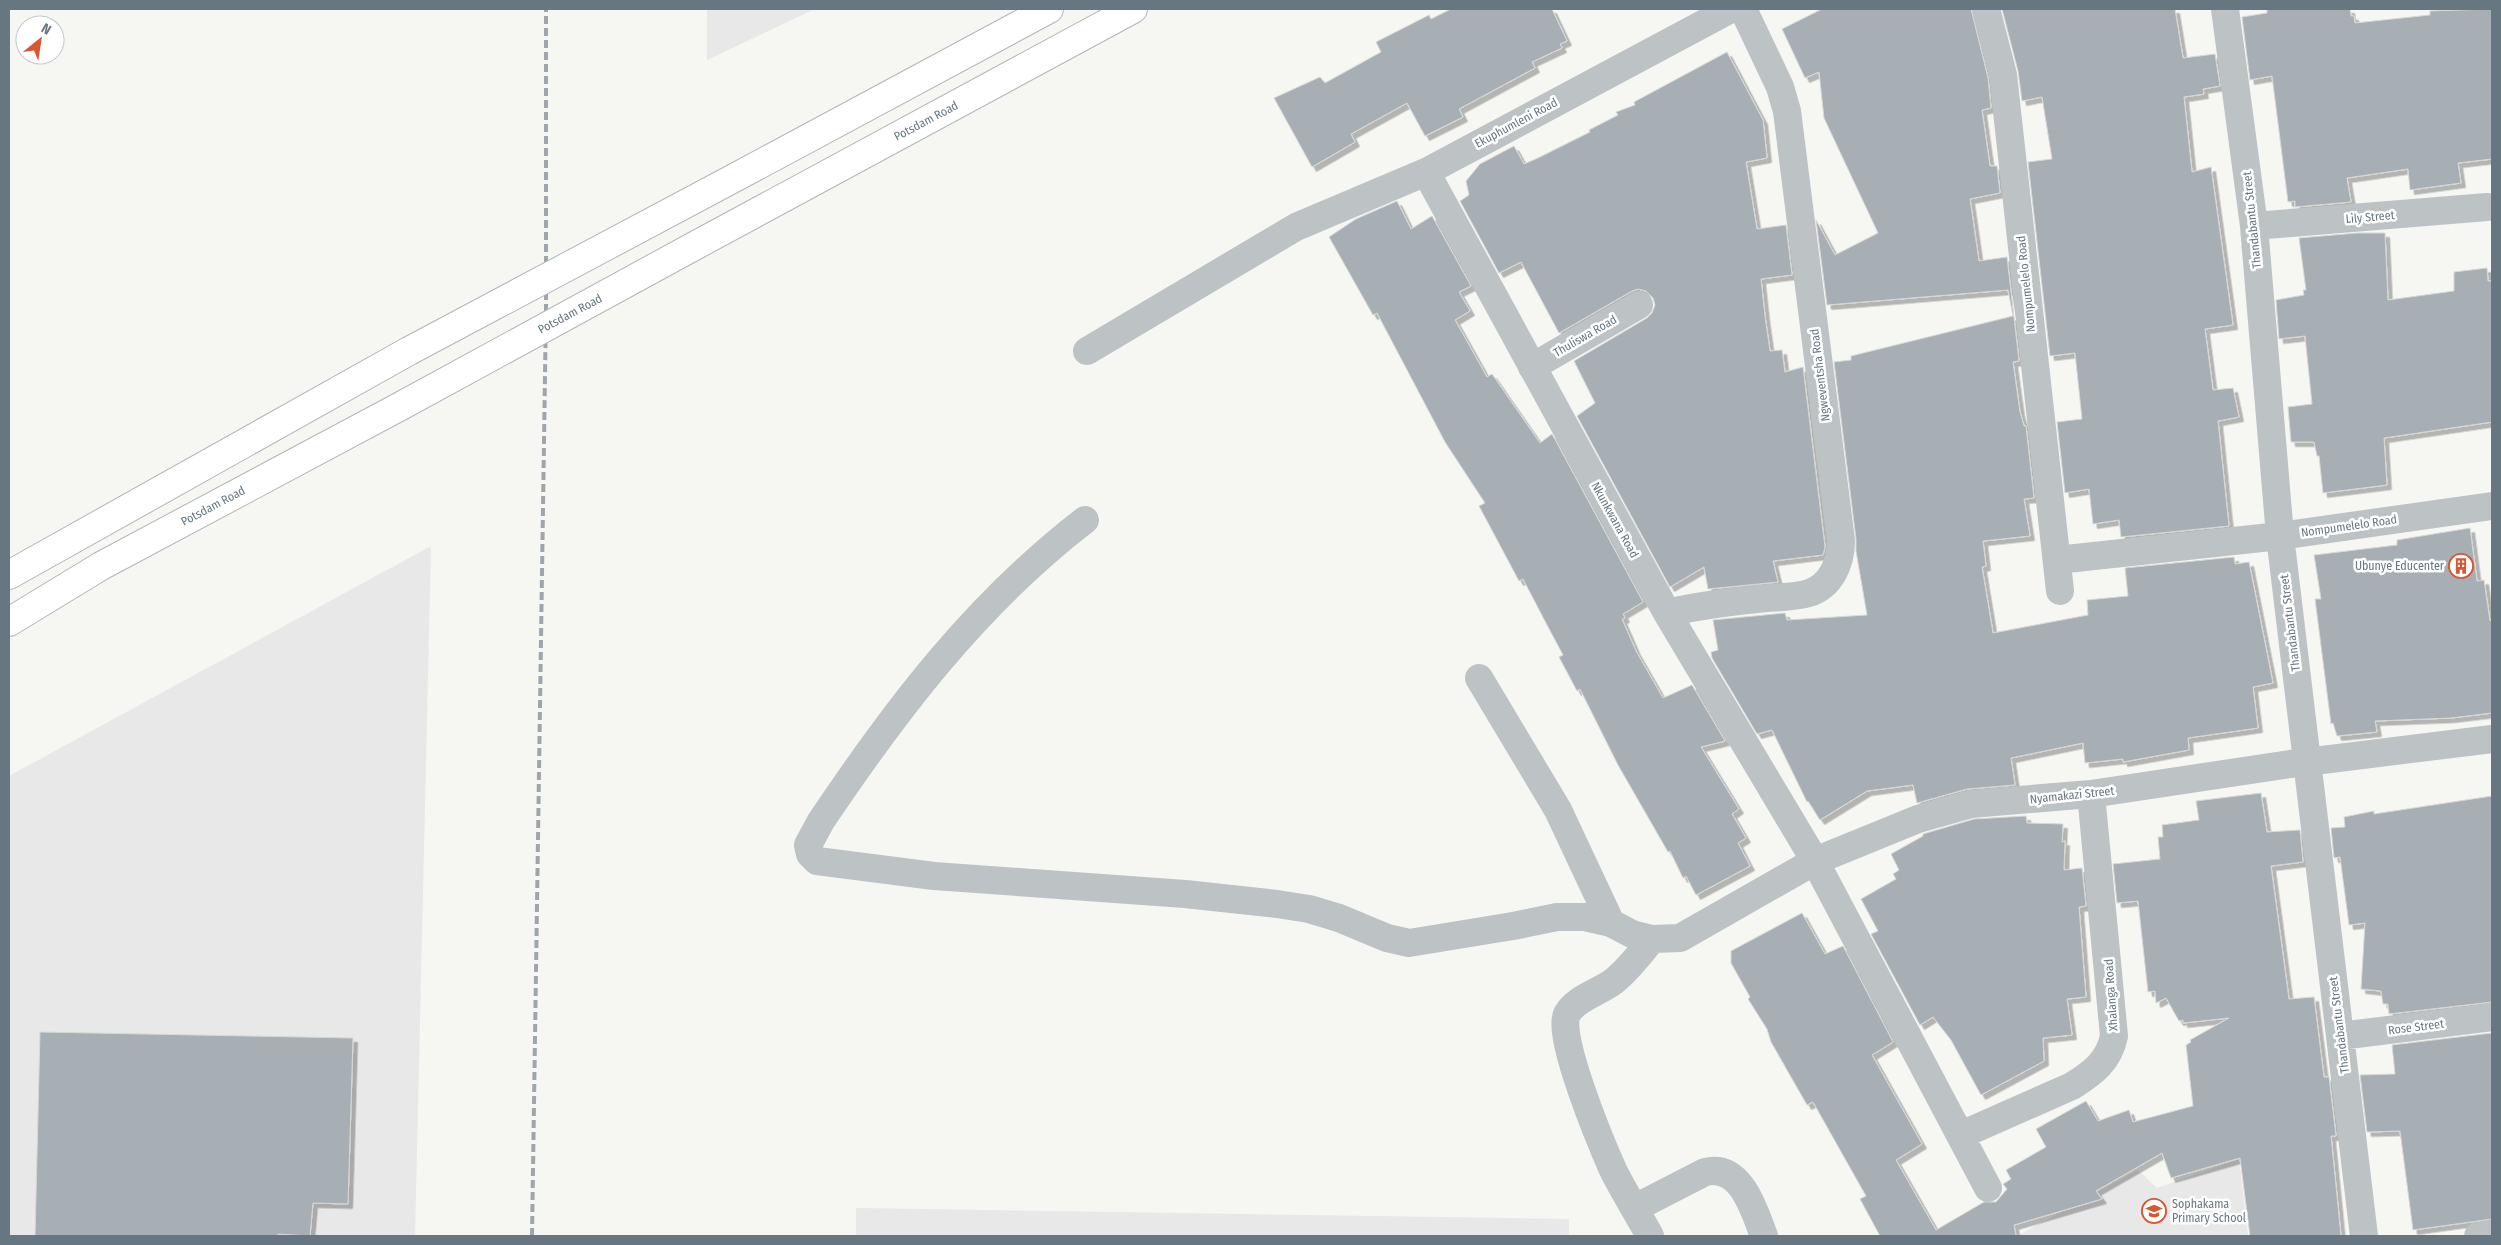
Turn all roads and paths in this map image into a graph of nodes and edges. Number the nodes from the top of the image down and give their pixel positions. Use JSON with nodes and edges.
{"nodes":[{"id":1,"x":1049,"y":9,"type":"edge"},
{"id":2,"x":1133,"y":9,"type":"edge"},
{"id":3,"x":1731,"y":9,"type":"edge"},
{"id":4,"x":1743,"y":9,"type":"edge"},
{"id":5,"x":1986,"y":9,"type":"edge"},
{"id":6,"x":2225,"y":9,"type":"edge"},
{"id":7,"x":1426,"y":172,"type":"junction"},
{"id":8,"x":2487,"y":207,"type":"dead end"},
{"id":9,"x":2254,"y":226,"type":"junction"},
{"id":10,"x":1639,"y":305,"type":"dead end"},
{"id":11,"x":1087,"y":351,"type":"dead end"},
{"id":12,"x":1532,"y":367,"type":"junction"},
{"id":13,"x":2492,"y":506,"type":"edge"},
{"id":14,"x":1085,"y":520,"type":"dead end"},
{"id":15,"x":2280,"y":536,"type":"junction"},
{"id":16,"x":2057,"y":560,"type":"junction"},
{"id":17,"x":9,"y":575,"type":"edge"},
{"id":18,"x":2060,"y":591,"type":"dead end"},
{"id":19,"x":1666,"y":613,"type":"junction"},
{"id":20,"x":9,"y":622,"type":"edge"},
{"id":21,"x":1479,"y":678,"type":"dead end"},
{"id":22,"x":2492,"y":739,"type":"edge"},
{"id":23,"x":2307,"y":763,"type":"junction"},
{"id":24,"x":2091,"y":794,"type":"junction"},
{"id":25,"x":1816,"y":861,"type":"junction"},
{"id":26,"x":1611,"y":924,"type":"junction"},
{"id":27,"x":1652,"y":939,"type":"junction"},
{"id":28,"x":2492,"y":1017,"type":"edge"},
{"id":29,"x":2340,"y":1036,"type":"junction"},
{"id":30,"x":1961,"y":1134,"type":"junction"},
{"id":31,"x":1988,"y":1188,"type":"dead end"},
{"id":32,"x":1634,"y":1208,"type":"junction"},
{"id":33,"x":2492,"y":1234,"type":"edge"},
{"id":34,"x":1650,"y":1236,"type":"edge"},
{"id":35,"x":1764,"y":1236,"type":"edge"},
{"id":36,"x":2364,"y":1236,"type":"edge"},
{"id":37,"x":2478,"y":1236,"type":"edge"}],
"edges":[{"from":1,"to":17,"type":"main road","bridge":true},
{"from":2,"to":20,"type":"main road","name":"Potsdam Road","bridge":true},
{"from":3,"to":7,"type":"street","name":"Ekuphumleni Road"},
{"from":4,"to":19,"type":"street","name":"Ngweventsha Road"},
{"from":5,"to":16,"type":"street","name":"Nompumelelo Road"},
{"from":6,"to":9,"type":"street","name":"Thandabantu Street"},
{"from":7,"to":11,"type":"street","name":"Ekuphumleni Road"},
{"from":7,"to":12,"type":"street","name":"Nkunkwana Road"},
{"from":8,"to":9,"type":"street","name":"Lily Street"},
{"from":9,"to":15,"type":"street","name":"Thandabantu Street"},
{"from":10,"to":12,"type":"street","name":"Thuliswa Road"},
{"from":12,"to":19,"type":"street","name":"Nkunkwana Road"},
{"from":13,"to":15,"type":"street","name":"Nompumelelo Road"},
{"from":14,"to":26,"type":"street"},
{"from":15,"to":16,"type":"street","name":"Nompumelelo Road"},
{"from":15,"to":23,"type":"street","name":"Thandabantu Street"},
{"from":16,"to":18,"type":"street","name":"Nompumelelo Road"},
{"from":19,"to":25,"type":"street","name":"Nkunkwana Road"},
{"from":21,"to":26,"type":"street"},
{"from":22,"to":23,"type":"street","name":"Nyamakazi Street"},
{"from":23,"to":24,"type":"street","name":"Nyamakazi Street"},
{"from":23,"to":29,"type":"street","name":"Thandabantu Street"},
{"from":24,"to":25,"type":"street","name":"Nyamakazi Street"},
{"from":24,"to":30,"type":"street","name":"Xhalanga Road"},
{"from":25,"to":27,"type":"street","name":"Nyamakazi Street"},
{"from":25,"to":30,"type":"street"},
{"from":26,"to":27,"type":"street"},
{"from":27,"to":32,"type":"street"},
{"from":28,"to":29,"type":"street","name":"Rose Street"},
{"from":29,"to":36,"type":"street","name":"Thandabantu Street"},
{"from":30,"to":31,"type":"street"},
{"from":32,"to":34,"type":"street"},
{"from":32,"to":35,"type":"street"},
{"from":33,"to":37,"type":"street"}]}
